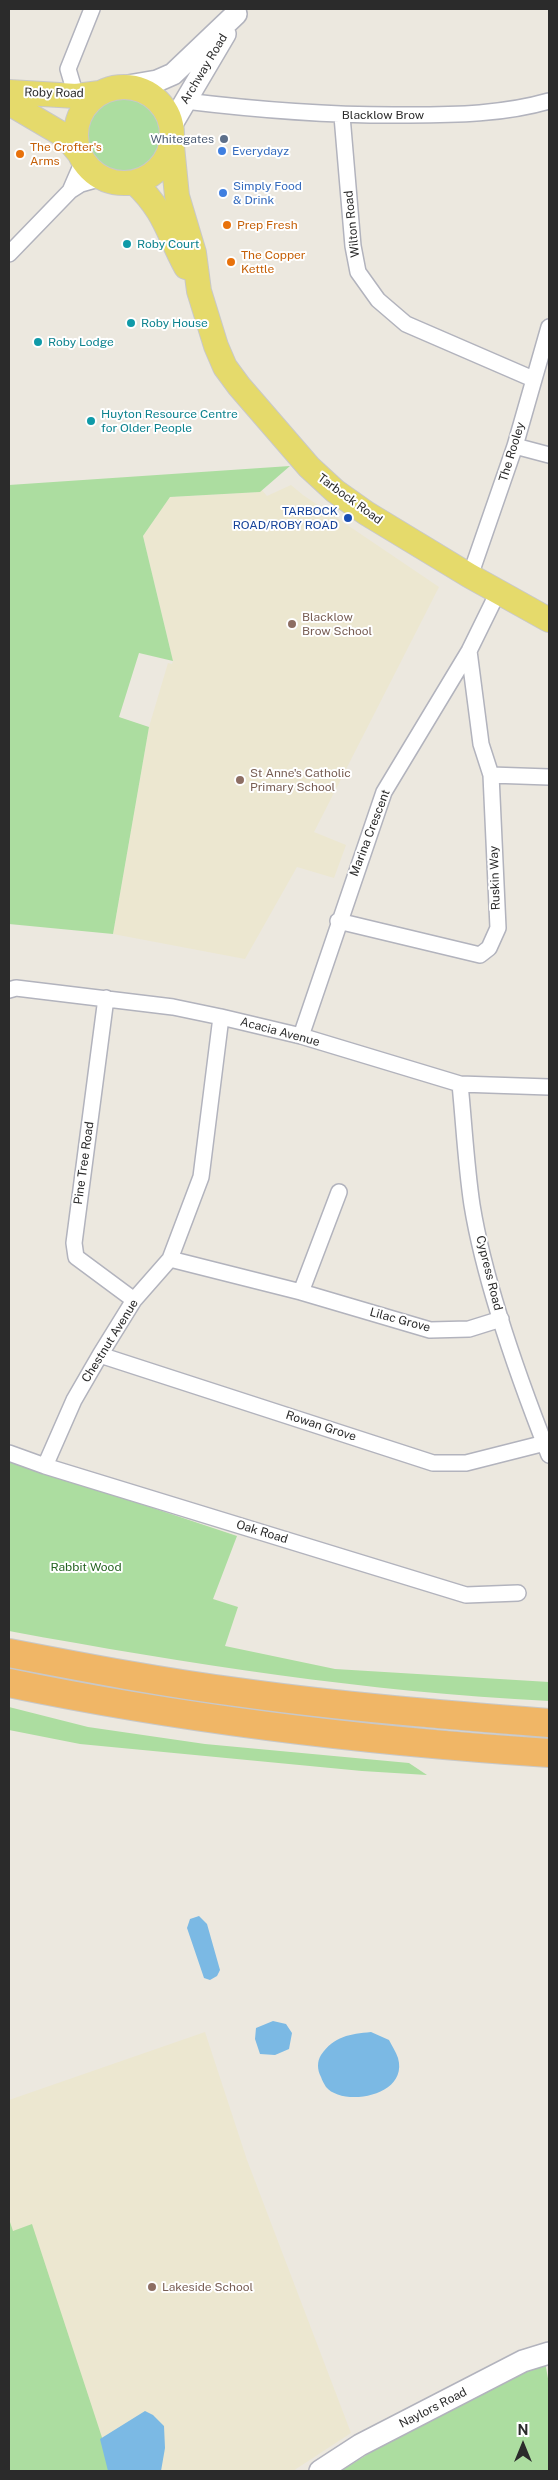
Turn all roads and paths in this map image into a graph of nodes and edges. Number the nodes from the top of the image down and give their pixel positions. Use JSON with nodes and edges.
{"nodes":[{"id":1,"x":92,"y":9,"type":"edge"},
{"id":2,"x":237,"y":11,"type":"edge"},
{"id":3,"x":173,"y":74,"type":"junction"},
{"id":4,"x":128,"y":86,"type":"junction"},
{"id":5,"x":9,"y":92,"type":"edge"},
{"id":6,"x":100,"y":93,"type":"junction"},
{"id":7,"x":190,"y":94,"type":"junction"},
{"id":8,"x":76,"y":96,"type":"junction"},
{"id":9,"x":549,"y":101,"type":"edge"},
{"id":10,"x":9,"y":103,"type":"edge"},
{"id":11,"x":342,"y":116,"type":"junction"},
{"id":12,"x":172,"y":135,"type":"junction"},
{"id":13,"x":81,"y":157,"type":"junction"},
{"id":14,"x":102,"y":178,"type":"junction"},
{"id":15,"x":135,"y":182,"type":"junction"},
{"id":16,"x":70,"y":191,"type":"junction"},
{"id":17,"x":9,"y":254,"type":"edge"},
{"id":18,"x":200,"y":291,"type":"junction"},
{"id":19,"x":549,"y":327,"type":"edge"},
{"id":20,"x":533,"y":379,"type":"junction"},
{"id":21,"x":515,"y":446,"type":"junction"},
{"id":22,"x":549,"y":455,"type":"edge"},
{"id":23,"x":470,"y":576,"type":"junction"},
{"id":24,"x":498,"y":592,"type":"junction"},
{"id":25,"x":549,"y":620,"type":"edge"},
{"id":26,"x":469,"y":651,"type":"junction"},
{"id":27,"x":491,"y":776,"type":"junction"},
{"id":28,"x":549,"y":777,"type":"edge"},
{"id":29,"x":338,"y":921,"type":"junction"},
{"id":30,"x":9,"y":990,"type":"edge"},
{"id":31,"x":106,"y":998,"type":"junction"},
{"id":32,"x":221,"y":1016,"type":"junction"},
{"id":33,"x":301,"y":1036,"type":"junction"},
{"id":34,"x":460,"y":1084,"type":"junction"},
{"id":35,"x":549,"y":1087,"type":"edge"},
{"id":36,"x":340,"y":1192,"type":"dead end"},
{"id":37,"x":170,"y":1258,"type":"junction"},
{"id":38,"x":301,"y":1292,"type":"junction"},
{"id":39,"x":134,"y":1300,"type":"junction"},
{"id":40,"x":501,"y":1319,"type":"junction"},
{"id":41,"x":100,"y":1355,"type":"junction"},
{"id":42,"x":547,"y":1449,"type":"edge"},
{"id":43,"x":9,"y":1453,"type":"edge"},
{"id":44,"x":45,"y":1466,"type":"junction"},
{"id":45,"x":518,"y":1593,"type":"dead end"},
{"id":46,"x":9,"y":1653,"type":"edge"},
{"id":47,"x":9,"y":1683,"type":"edge"},
{"id":48,"x":549,"y":1723,"type":"edge"},
{"id":49,"x":549,"y":1752,"type":"edge"},
{"id":50,"x":549,"y":2352,"type":"edge"},
{"id":51,"x":320,"y":2471,"type":"edge"}],
"edges":[{"from":1,"to":8,"type":"street"},
{"from":2,"to":3,"type":"street","name":"Archway Road"},
{"from":2,"to":7,"type":"street","name":"Archway Road"},
{"from":3,"to":4,"type":"street","name":"Archway Road"},
{"from":3,"to":7,"type":"street","name":"Blacklow Brow"},
{"from":4,"to":6,"type":"main road"},
{"from":4,"to":12,"type":"main road"},
{"from":5,"to":8,"type":"main road","name":"Roby Road"},
{"from":6,"to":8,"type":"main road","name":"Roby Road"},
{"from":6,"to":13,"type":"main road"},
{"from":7,"to":11,"type":"street","name":"Blacklow Brow"},
{"from":7,"to":12,"type":"street","name":"Archway Road"},
{"from":9,"to":11,"type":"street","name":"Blacklow Brow"},
{"from":10,"to":13,"type":"main road","name":"Roby Road"},
{"from":11,"to":20,"type":"street","name":"Wilton Road"},
{"from":12,"to":15,"type":"main road"},
{"from":12,"to":18,"type":"main road","name":"Tarbock Road"},
{"from":13,"to":14,"type":"main road"},
{"from":13,"to":16,"type":"street"},
{"from":14,"to":15,"type":"main road"},
{"from":14,"to":16,"type":"street"},
{"from":15,"to":18,"type":"main road","name":"Tarbock Road"},
{"from":16,"to":17,"type":"street"},
{"from":18,"to":23,"type":"main road","name":"Tarbock Road"},
{"from":19,"to":20,"type":"street","name":"The Rooley"},
{"from":20,"to":21,"type":"street","name":"The Rooley"},
{"from":21,"to":22,"type":"street"},
{"from":21,"to":23,"type":"street","name":"The Rooley"},
{"from":23,"to":24,"type":"main road","name":"Tarbock Road"},
{"from":24,"to":25,"type":"main road","name":"Tarbock Road"},
{"from":24,"to":26,"type":"street","name":"Marina Crescent"},
{"from":26,"to":27,"type":"street","name":"Ruskin Way"},
{"from":26,"to":29,"type":"street","name":"Marina Crescent"},
{"from":27,"to":28,"type":"street"},
{"from":27,"to":29,"type":"street","name":"Ruskin Way"},
{"from":29,"to":33,"type":"street","name":"Marina Crescent"},
{"from":30,"to":31,"type":"street","name":"Acacia Avenue"},
{"from":31,"to":32,"type":"street","name":"Acacia Avenue"},
{"from":31,"to":39,"type":"street","name":"Pine Tree Road"},
{"from":32,"to":33,"type":"street","name":"Acacia Avenue"},
{"from":32,"to":37,"type":"street","name":"Chestnut Avenue"},
{"from":33,"to":34,"type":"street","name":"Acacia Avenue"},
{"from":34,"to":35,"type":"street","name":"Acacia Avenue"},
{"from":34,"to":40,"type":"street","name":"Cypress Road"},
{"from":36,"to":38,"type":"street"},
{"from":37,"to":38,"type":"street","name":"Lilac Grove"},
{"from":37,"to":39,"type":"street","name":"Chestnut Avenue"},
{"from":38,"to":40,"type":"street","name":"Lilac Grove"},
{"from":39,"to":41,"type":"street","name":"Chestnut Avenue"},
{"from":40,"to":42,"type":"street","name":"Cypress Road"},
{"from":41,"to":42,"type":"street","name":"Rowan Grove"},
{"from":41,"to":44,"type":"street","name":"Chestnut Avenue"},
{"from":43,"to":44,"type":"street","name":"Oak Road"},
{"from":44,"to":45,"type":"street","name":"Oak Road"},
{"from":46,"to":48,"type":"highway"},
{"from":47,"to":49,"type":"highway"},
{"from":50,"to":51,"type":"street","name":"Naylors Road"}]}
